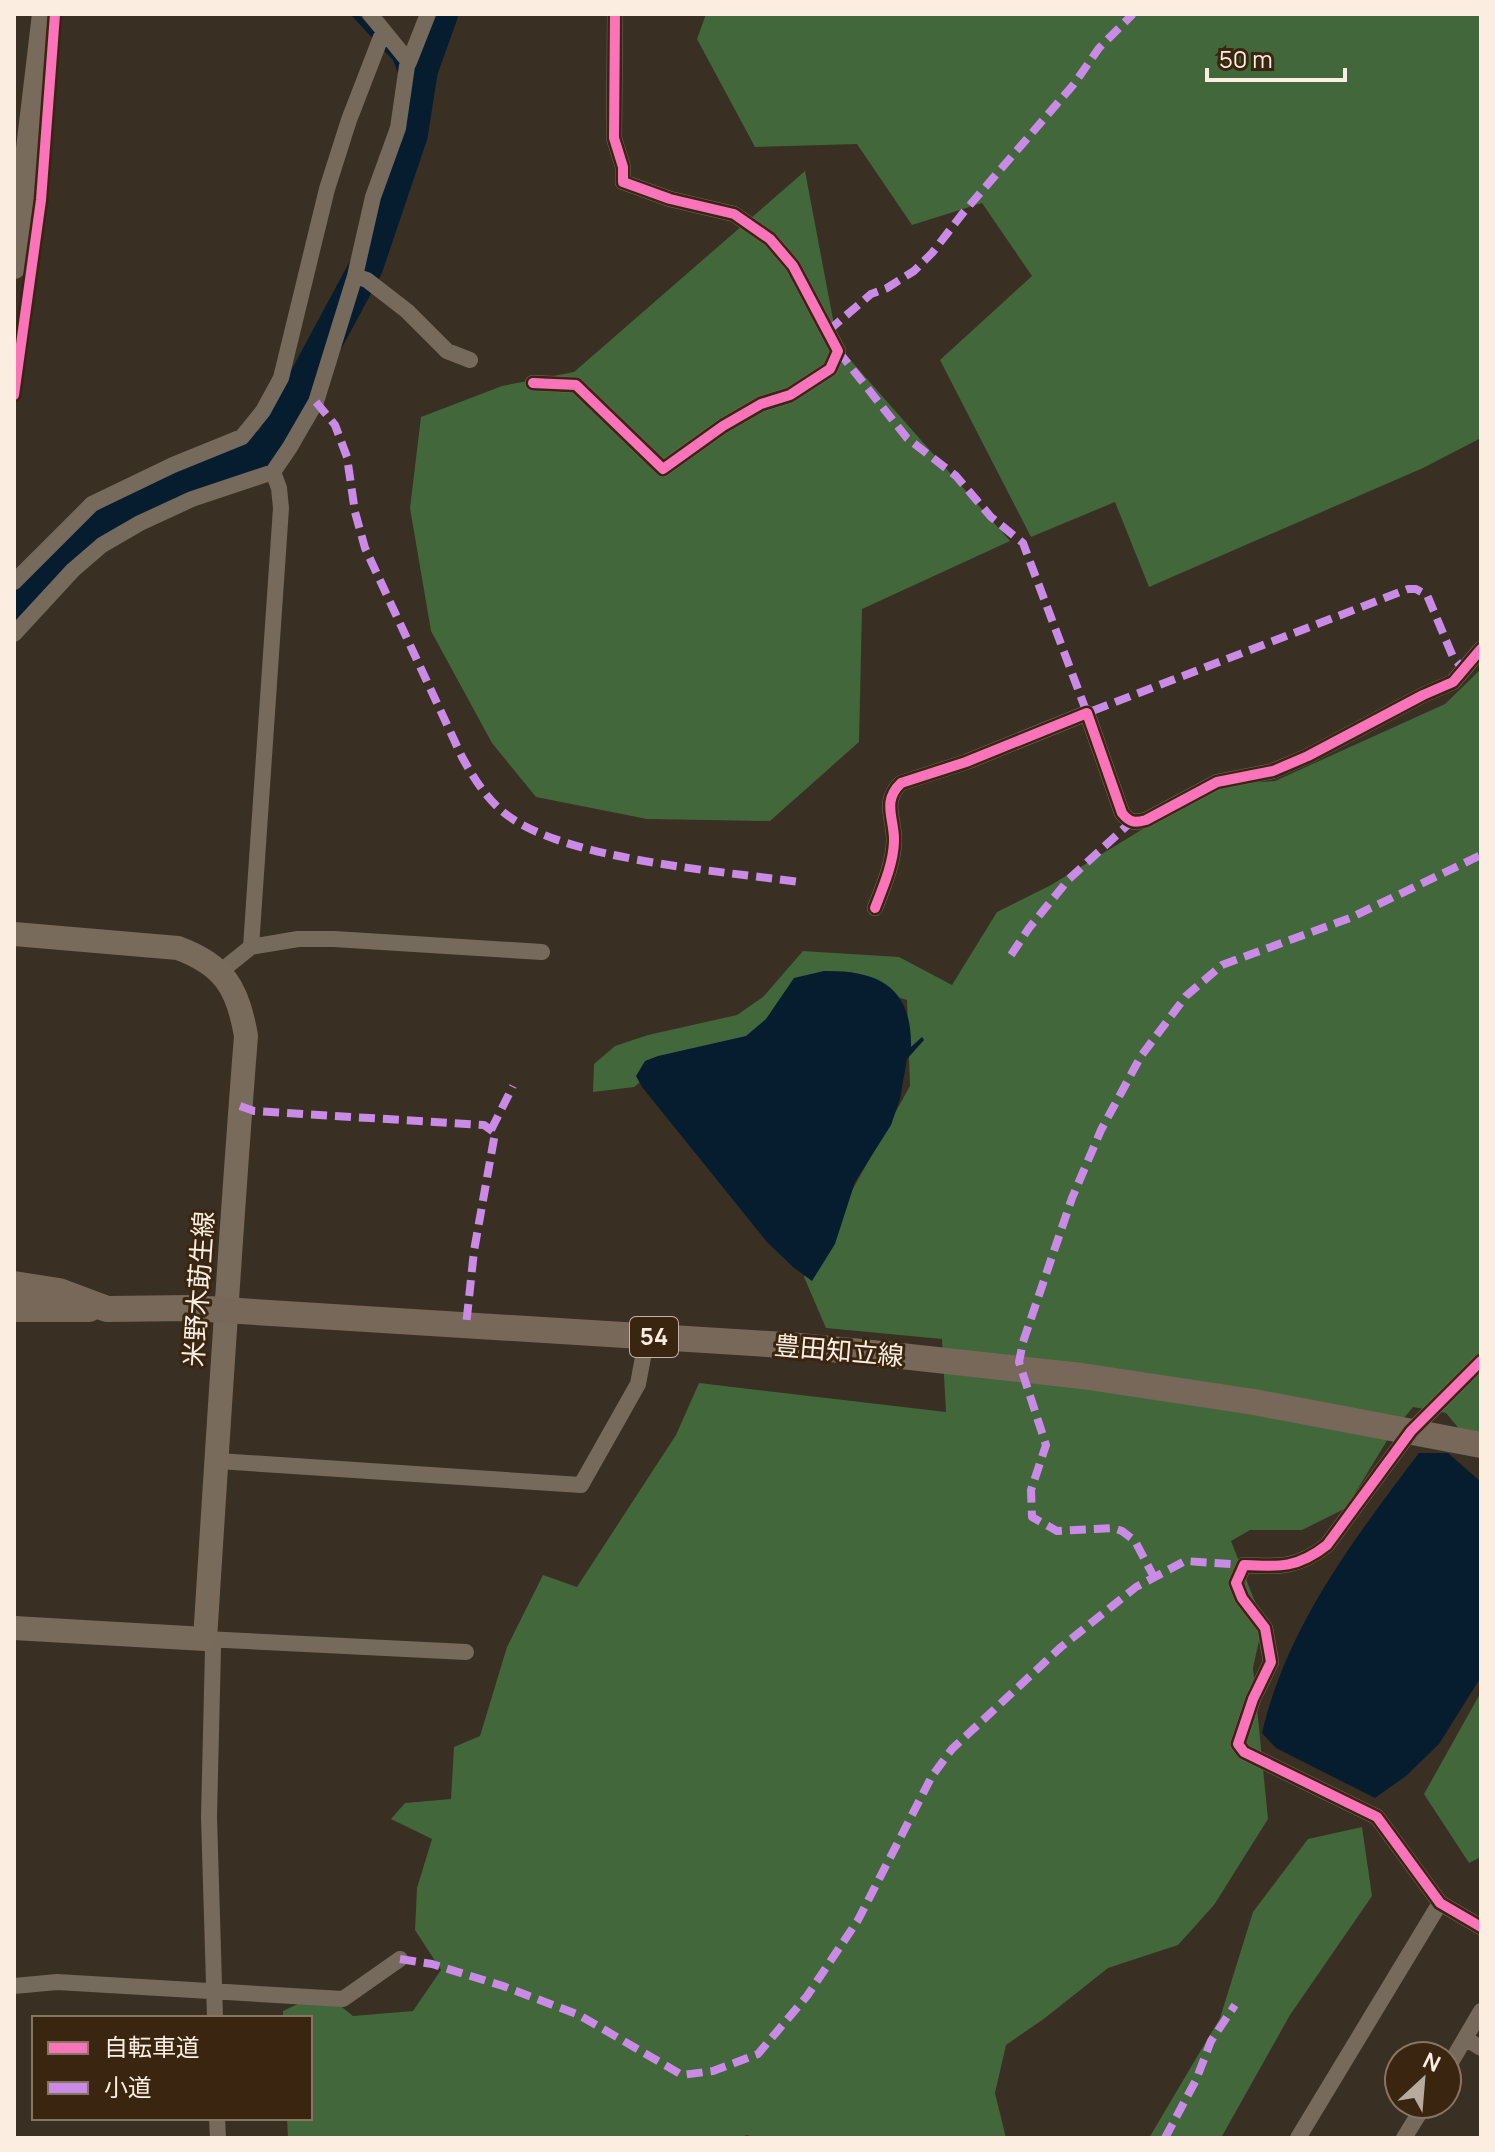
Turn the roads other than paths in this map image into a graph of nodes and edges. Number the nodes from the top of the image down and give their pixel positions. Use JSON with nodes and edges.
{"nodes":[{"id":1,"x":44,"y":14,"type":"edge"},
{"id":2,"x":370,"y":14,"type":"edge"},
{"id":3,"x":428,"y":14,"type":"edge"},
{"id":4,"x":615,"y":14,"type":"edge"},
{"id":5,"x":383,"y":32,"type":"junction"},
{"id":6,"x":409,"y":62,"type":"junction"},
{"id":7,"x":14,"y":267,"type":"edge"},
{"id":8,"x":355,"y":276,"type":"junction"},
{"id":9,"x":470,"y":360,"type":"dead end"},
{"id":10,"x":533,"y":383,"type":"dead end"},
{"id":11,"x":273,"y":472,"type":"junction"},
{"id":12,"x":14,"y":582,"type":"edge"},
{"id":13,"x":14,"y":634,"type":"edge"},
{"id":14,"x":1481,"y":649,"type":"edge"},
{"id":15,"x":875,"y":908,"type":"dead end"},
{"id":16,"x":14,"y":934,"type":"edge"},
{"id":17,"x":251,"y":947,"type":"junction"},
{"id":18,"x":542,"y":952,"type":"dead end"},
{"id":19,"x":221,"y":971,"type":"junction"},
{"id":20,"x":14,"y":1284,"type":"edge"},
{"id":21,"x":14,"y":1309,"type":"edge"},
{"id":22,"x":107,"y":1309,"type":"junction"},
{"id":23,"x":225,"y":1310,"type":"junction"},
{"id":24,"x":647,"y":1336,"type":"junction"},
{"id":25,"x":1481,"y":1361,"type":"edge"},
{"id":26,"x":1411,"y":1431,"type":"junction"},
{"id":27,"x":1481,"y":1445,"type":"edge"},
{"id":28,"x":218,"y":1461,"type":"junction"},
{"id":29,"x":14,"y":1628,"type":"edge"},
{"id":30,"x":205,"y":1639,"type":"junction"},
{"id":31,"x":466,"y":1652,"type":"dead end"},
{"id":32,"x":1440,"y":1903,"type":"junction"},
{"id":33,"x":1481,"y":1927,"type":"edge"},
{"id":34,"x":400,"y":1959,"type":"dead end"},
{"id":35,"x":14,"y":1986,"type":"edge"},
{"id":36,"x":214,"y":1989,"type":"junction"},
{"id":37,"x":1481,"y":2011,"type":"edge"},
{"id":38,"x":215,"y":2016,"type":"edge"},
{"id":39,"x":1466,"y":2039,"type":"junction"},
{"id":40,"x":1463,"y":2044,"type":"edge"},
{"id":41,"x":1481,"y":2048,"type":"edge"},
{"id":42,"x":1415,"y":2120,"type":"edge"},
{"id":43,"x":1298,"y":2138,"type":"edge"},
{"id":44,"x":1404,"y":2138,"type":"edge"}],
"edges":[{"from":1,"to":7,"type":"main road"},
{"from":2,"to":5,"type":"street"},
{"from":3,"to":6,"type":"street"},
{"from":4,"to":10,"type":"street"},
{"from":5,"to":6,"type":"street"},
{"from":5,"to":12,"type":"street"},
{"from":6,"to":8,"type":"street"},
{"from":8,"to":9,"type":"street"},
{"from":8,"to":11,"type":"street"},
{"from":11,"to":13,"type":"street"},
{"from":11,"to":17,"type":"street"},
{"from":14,"to":15,"type":"street"},
{"from":16,"to":19,"type":"main road"},
{"from":17,"to":18,"type":"street"},
{"from":17,"to":19,"type":"street"},
{"from":19,"to":23,"type":"main road","name":"米野木莇生線"},
{"from":20,"to":22,"type":"main road","name":"豊田知立線","number":"54"},
{"from":21,"to":22,"type":"main road","name":"豊田知立線","number":"54"},
{"from":22,"to":23,"type":"main road","name":"豊田知立線","number":"54"},
{"from":23,"to":24,"type":"main road","name":"豊田知立線","number":"54"},
{"from":23,"to":28,"type":"main road","name":"米野木莇生線"},
{"from":24,"to":26,"type":"main road","name":"豊田知立線","number":"54"},
{"from":24,"to":28,"type":"street"},
{"from":25,"to":26,"type":"street"},
{"from":26,"to":27,"type":"main road","name":"豊田知立線","number":"54"},
{"from":26,"to":32,"type":"street"},
{"from":28,"to":30,"type":"main road","name":"米野木莇生線"},
{"from":29,"to":30,"type":"main road"},
{"from":30,"to":31,"type":"street"},
{"from":30,"to":36,"type":"street"},
{"from":32,"to":33,"type":"street"},
{"from":32,"to":43,"type":"street"},
{"from":34,"to":36,"type":"street"},
{"from":35,"to":36,"type":"street"},
{"from":36,"to":38,"type":"street"},
{"from":37,"to":39,"type":"street"},
{"from":39,"to":40,"type":"street"},
{"from":39,"to":41,"type":"street"},
{"from":42,"to":44,"type":"street"}]}
